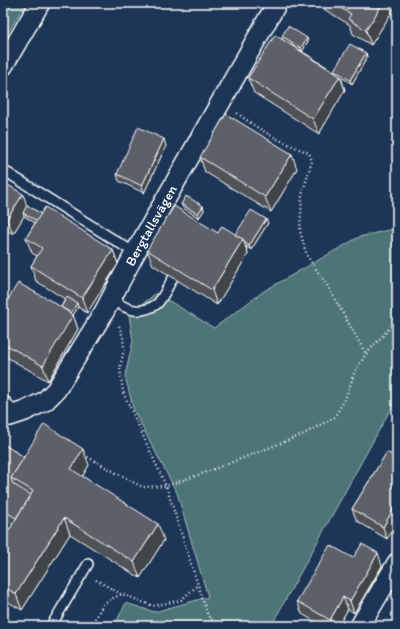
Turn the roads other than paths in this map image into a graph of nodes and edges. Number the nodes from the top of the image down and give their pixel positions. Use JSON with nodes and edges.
{"nodes":[{"id":1,"x":40,"y":3,"type":"edge"},
{"id":2,"x":277,"y":3,"type":"edge"},
{"id":3,"x":3,"y":66,"type":"edge"},
{"id":4,"x":3,"y":170,"type":"edge"},
{"id":5,"x":135,"y":253,"type":"junction"},
{"id":6,"x":174,"y":278,"type":"edge"},
{"id":7,"x":107,"y":306,"type":"junction"},
{"id":8,"x":3,"y":406,"type":"edge"},
{"id":9,"x":397,"y":563,"type":"edge"},
{"id":10,"x":88,"y":564,"type":"dead end"},
{"id":11,"x":51,"y":626,"type":"edge"},
{"id":12,"x":360,"y":626,"type":"edge"}],
"edges":[{"from":1,"to":3,"type":"street"},
{"from":2,"to":5,"type":"street","name":"Bergtallsvägen"},
{"from":4,"to":5,"type":"lane"},
{"from":5,"to":7,"type":"street","name":"Bergtallsvägen"},
{"from":6,"to":7,"type":"lane"},
{"from":7,"to":8,"type":"street","name":"Bergtallsvägen"},
{"from":9,"to":12,"type":"street"},
{"from":10,"to":11,"type":"lane"}]}
